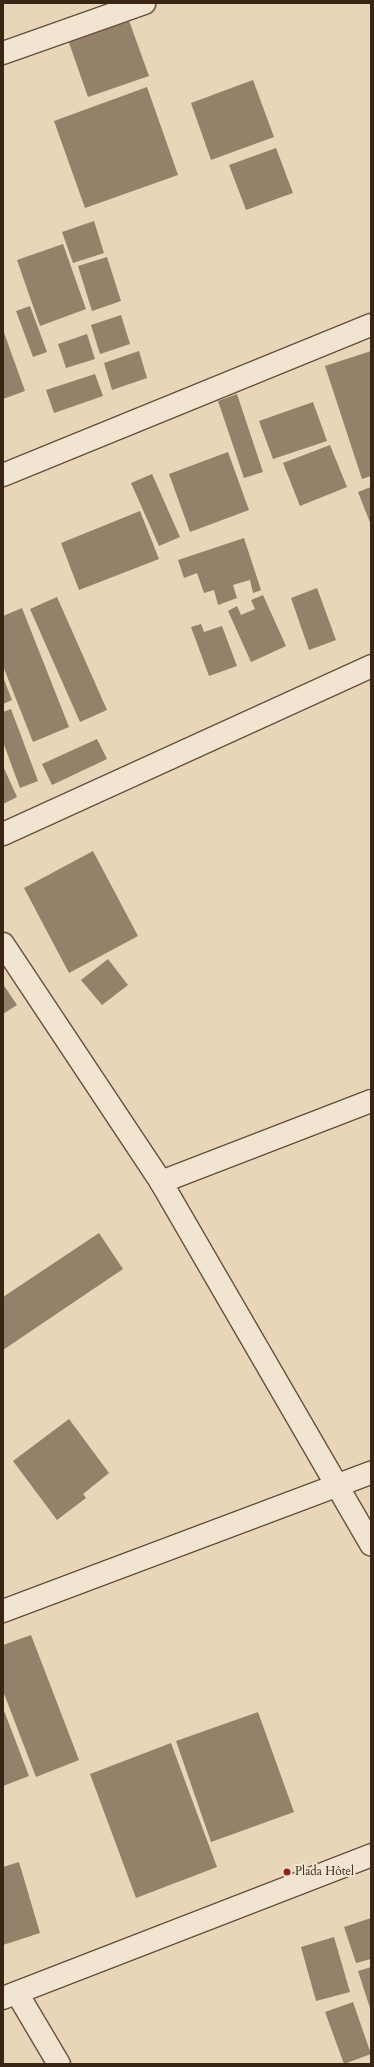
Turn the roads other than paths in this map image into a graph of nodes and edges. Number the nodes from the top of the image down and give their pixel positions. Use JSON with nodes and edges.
{"nodes":[{"id":1,"x":144,"y":3,"type":"edge"},
{"id":2,"x":3,"y":53,"type":"edge"},
{"id":3,"x":371,"y":325,"type":"edge"},
{"id":4,"x":3,"y":475,"type":"edge"},
{"id":5,"x":371,"y":666,"type":"edge"},
{"id":6,"x":3,"y":834,"type":"edge"},
{"id":7,"x":3,"y":944,"type":"edge"},
{"id":8,"x":371,"y":1101,"type":"edge"},
{"id":9,"x":161,"y":1182,"type":"junction"},
{"id":10,"x":371,"y":1473,"type":"edge"},
{"id":11,"x":338,"y":1487,"type":"junction"},
{"id":12,"x":371,"y":1544,"type":"edge"},
{"id":13,"x":3,"y":1611,"type":"edge"},
{"id":14,"x":371,"y":1855,"type":"edge"},
{"id":15,"x":10,"y":1995,"type":"edge"},
{"id":16,"x":59,"y":2064,"type":"edge"}],
"edges":[{"from":1,"to":2,"type":"street"},
{"from":3,"to":4,"type":"street"},
{"from":5,"to":6,"type":"street"},
{"from":7,"to":9,"type":"street"},
{"from":8,"to":9,"type":"street"},
{"from":9,"to":11,"type":"street"},
{"from":10,"to":11,"type":"street"},
{"from":11,"to":12,"type":"street"},
{"from":11,"to":13,"type":"street"},
{"from":14,"to":15,"type":"street"},
{"from":15,"to":16,"type":"street"}]}
